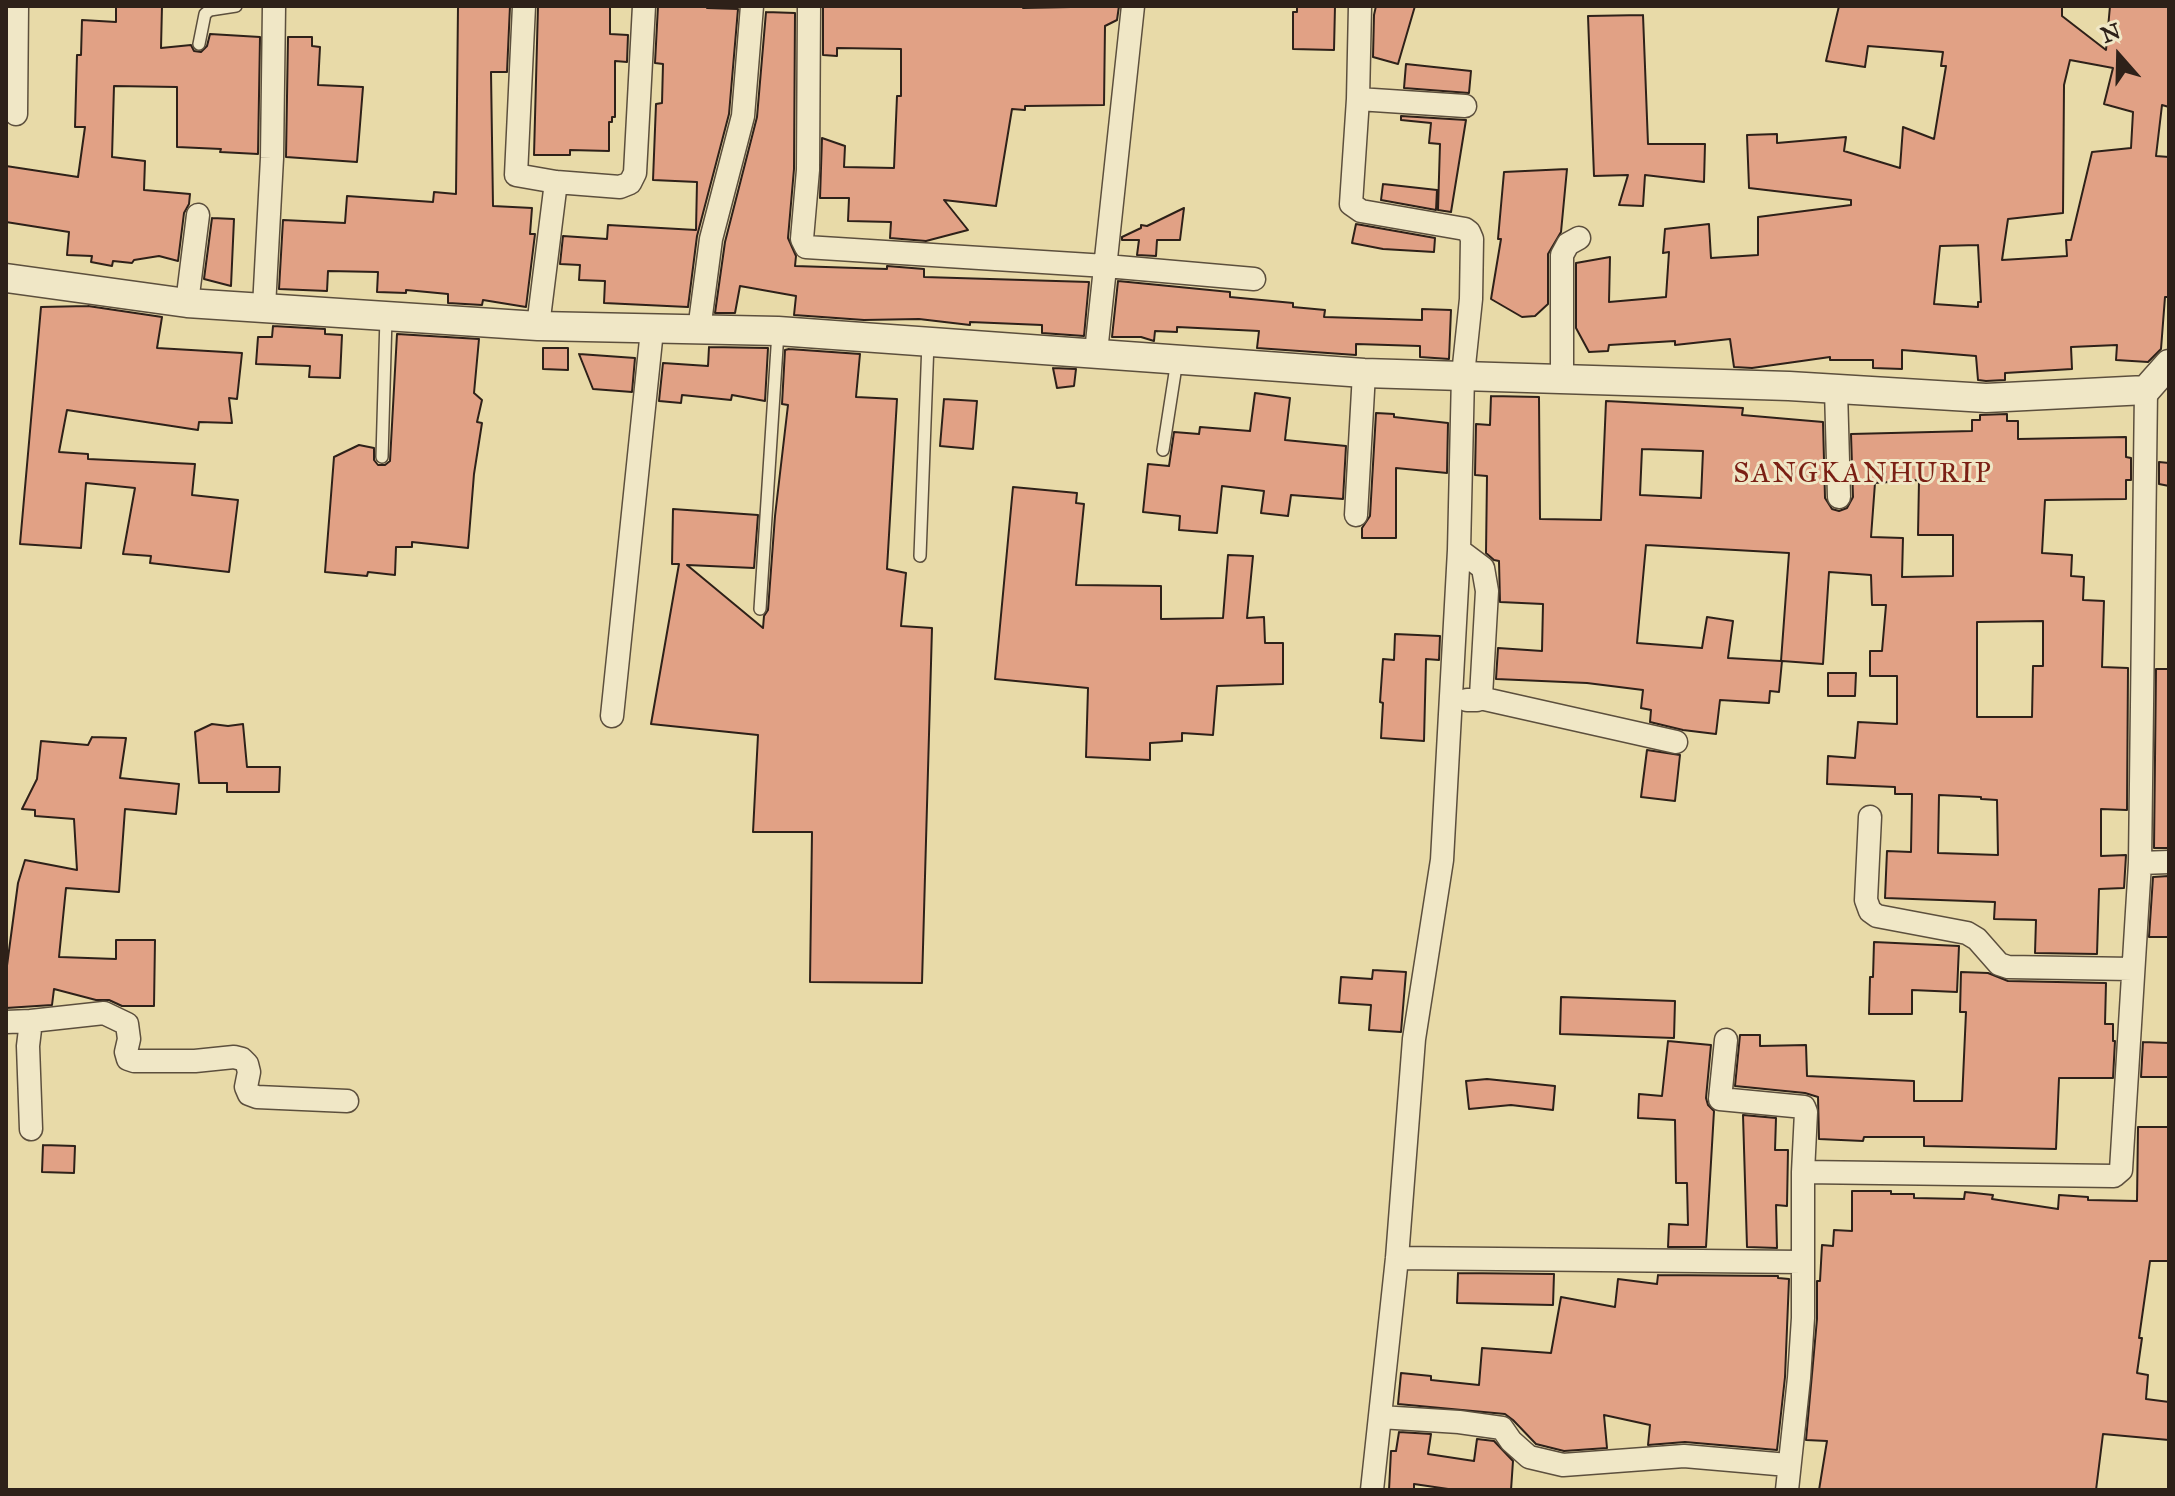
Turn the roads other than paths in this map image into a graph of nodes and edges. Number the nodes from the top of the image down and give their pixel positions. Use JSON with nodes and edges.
{"nodes":[{"id":1,"x":17,"y":6,"type":"edge"},
{"id":2,"x":236,"y":6,"type":"edge"},
{"id":3,"x":274,"y":6,"type":"edge"},
{"id":4,"x":524,"y":6,"type":"edge"},
{"id":5,"x":644,"y":6,"type":"edge"},
{"id":6,"x":752,"y":6,"type":"edge"},
{"id":7,"x":809,"y":6,"type":"edge"},
{"id":8,"x":1133,"y":6,"type":"edge"},
{"id":9,"x":1360,"y":6,"type":"edge"},
{"id":10,"x":199,"y":44,"type":"dead end"},
{"id":11,"x":1358,"y":99,"type":"junction"},
{"id":12,"x":1465,"y":106,"type":"dead end"},
{"id":13,"x":16,"y":114,"type":"dead end"},
{"id":14,"x":556,"y":186,"type":"junction"},
{"id":15,"x":198,"y":215,"type":"dead end"},
{"id":16,"x":1579,"y":238,"type":"dead end"},
{"id":17,"x":1104,"y":274,"type":"junction"},
{"id":18,"x":6,"y":278,"type":"edge"},
{"id":19,"x":1254,"y":279,"type":"dead end"},
{"id":20,"x":187,"y":303,"type":"junction"},
{"id":21,"x":264,"y":307,"type":"junction"},
{"id":22,"x":386,"y":317,"type":"junction"},
{"id":23,"x":538,"y":326,"type":"junction"},
{"id":24,"x":652,"y":330,"type":"junction"},
{"id":25,"x":699,"y":330,"type":"junction"},
{"id":26,"x":778,"y":331,"type":"junction"},
{"id":27,"x":928,"y":341,"type":"junction"},
{"id":28,"x":1096,"y":352,"type":"junction"},
{"id":29,"x":1177,"y":359,"type":"junction"},
{"id":30,"x":2169,"y":364,"type":"edge"},
{"id":31,"x":1364,"y":373,"type":"junction"},
{"id":32,"x":1463,"y":375,"type":"junction"},
{"id":33,"x":1562,"y":380,"type":"junction"},
{"id":34,"x":1836,"y":390,"type":"junction"},
{"id":35,"x":2146,"y":390,"type":"junction"},
{"id":36,"x":1163,"y":450,"type":"dead end"},
{"id":37,"x":382,"y":457,"type":"dead end"},
{"id":38,"x":1839,"y":497,"type":"dead end"},
{"id":39,"x":1356,"y":515,"type":"dead end"},
{"id":40,"x":920,"y":556,"type":"dead end"},
{"id":41,"x":1468,"y":556,"type":"junction"},
{"id":42,"x":760,"y":609,"type":"dead end"},
{"id":43,"x":1469,"y":645,"type":"junction"},
{"id":44,"x":1466,"y":699,"type":"junction"},
{"id":45,"x":612,"y":716,"type":"dead end"},
{"id":46,"x":1676,"y":742,"type":"dead end"},
{"id":47,"x":1870,"y":817,"type":"dead end"},
{"id":48,"x":2169,"y":862,"type":"edge"},
{"id":49,"x":2140,"y":863,"type":"junction"},
{"id":50,"x":2132,"y":969,"type":"junction"},
{"id":51,"x":31,"y":1021,"type":"junction"},
{"id":52,"x":6,"y":1022,"type":"edge"},
{"id":53,"x":1726,"y":1040,"type":"dead end"},
{"id":54,"x":347,"y":1101,"type":"dead end"},
{"id":55,"x":31,"y":1129,"type":"dead end"},
{"id":56,"x":1803,"y":1172,"type":"junction"},
{"id":57,"x":1397,"y":1258,"type":"junction"},
{"id":58,"x":1802,"y":1262,"type":"junction"},
{"id":59,"x":1380,"y":1417,"type":"junction"},
{"id":60,"x":1788,"y":1465,"type":"junction"},
{"id":61,"x":1372,"y":1490,"type":"edge"},
{"id":62,"x":1787,"y":1490,"type":"edge"}],
"edges":[{"from":1,"to":13,"type":"street"},
{"from":2,"to":10,"type":"lane"},
{"from":3,"to":21,"type":"street"},
{"from":4,"to":14,"type":"street"},
{"from":5,"to":14,"type":"street"},
{"from":6,"to":25,"type":"street"},
{"from":7,"to":17,"type":"street"},
{"from":8,"to":17,"type":"street"},
{"from":9,"to":11,"type":"street"},
{"from":11,"to":12,"type":"street"},
{"from":11,"to":32,"type":"street"},
{"from":14,"to":23,"type":"street"},
{"from":15,"to":20,"type":"street"},
{"from":16,"to":33,"type":"street"},
{"from":17,"to":19,"type":"street"},
{"from":17,"to":28,"type":"street"},
{"from":18,"to":20,"type":"street"},
{"from":20,"to":21,"type":"street"},
{"from":21,"to":22,"type":"street"},
{"from":22,"to":23,"type":"street"},
{"from":22,"to":37,"type":"lane"},
{"from":23,"to":24,"type":"street"},
{"from":24,"to":25,"type":"street"},
{"from":24,"to":45,"type":"street"},
{"from":25,"to":26,"type":"street"},
{"from":26,"to":27,"type":"street"},
{"from":26,"to":42,"type":"lane"},
{"from":27,"to":28,"type":"street"},
{"from":27,"to":40,"type":"lane"},
{"from":28,"to":29,"type":"street"},
{"from":29,"to":31,"type":"street"},
{"from":29,"to":36,"type":"lane"},
{"from":30,"to":35,"type":"street"},
{"from":31,"to":32,"type":"street"},
{"from":31,"to":39,"type":"street"},
{"from":32,"to":33,"type":"street"},
{"from":32,"to":41,"type":"street"},
{"from":33,"to":34,"type":"street"},
{"from":34,"to":35,"type":"street"},
{"from":34,"to":38,"type":"street"},
{"from":35,"to":49,"type":"street"},
{"from":41,"to":43,"type":"street"},
{"from":41,"to":43,"type":"street"},
{"from":43,"to":44,"type":"street"},
{"from":44,"to":46,"type":"street"},
{"from":44,"to":57,"type":"street"},
{"from":47,"to":50,"type":"street"},
{"from":48,"to":49,"type":"street"},
{"from":49,"to":50,"type":"street"},
{"from":50,"to":56,"type":"street"},
{"from":51,"to":52,"type":"street"},
{"from":51,"to":54,"type":"street"},
{"from":51,"to":55,"type":"street"},
{"from":53,"to":56,"type":"street"},
{"from":56,"to":58,"type":"street"},
{"from":57,"to":58,"type":"street"},
{"from":57,"to":59,"type":"street"},
{"from":58,"to":60,"type":"street"},
{"from":59,"to":60,"type":"street"},
{"from":59,"to":61,"type":"street"},
{"from":60,"to":62,"type":"street"}]}
